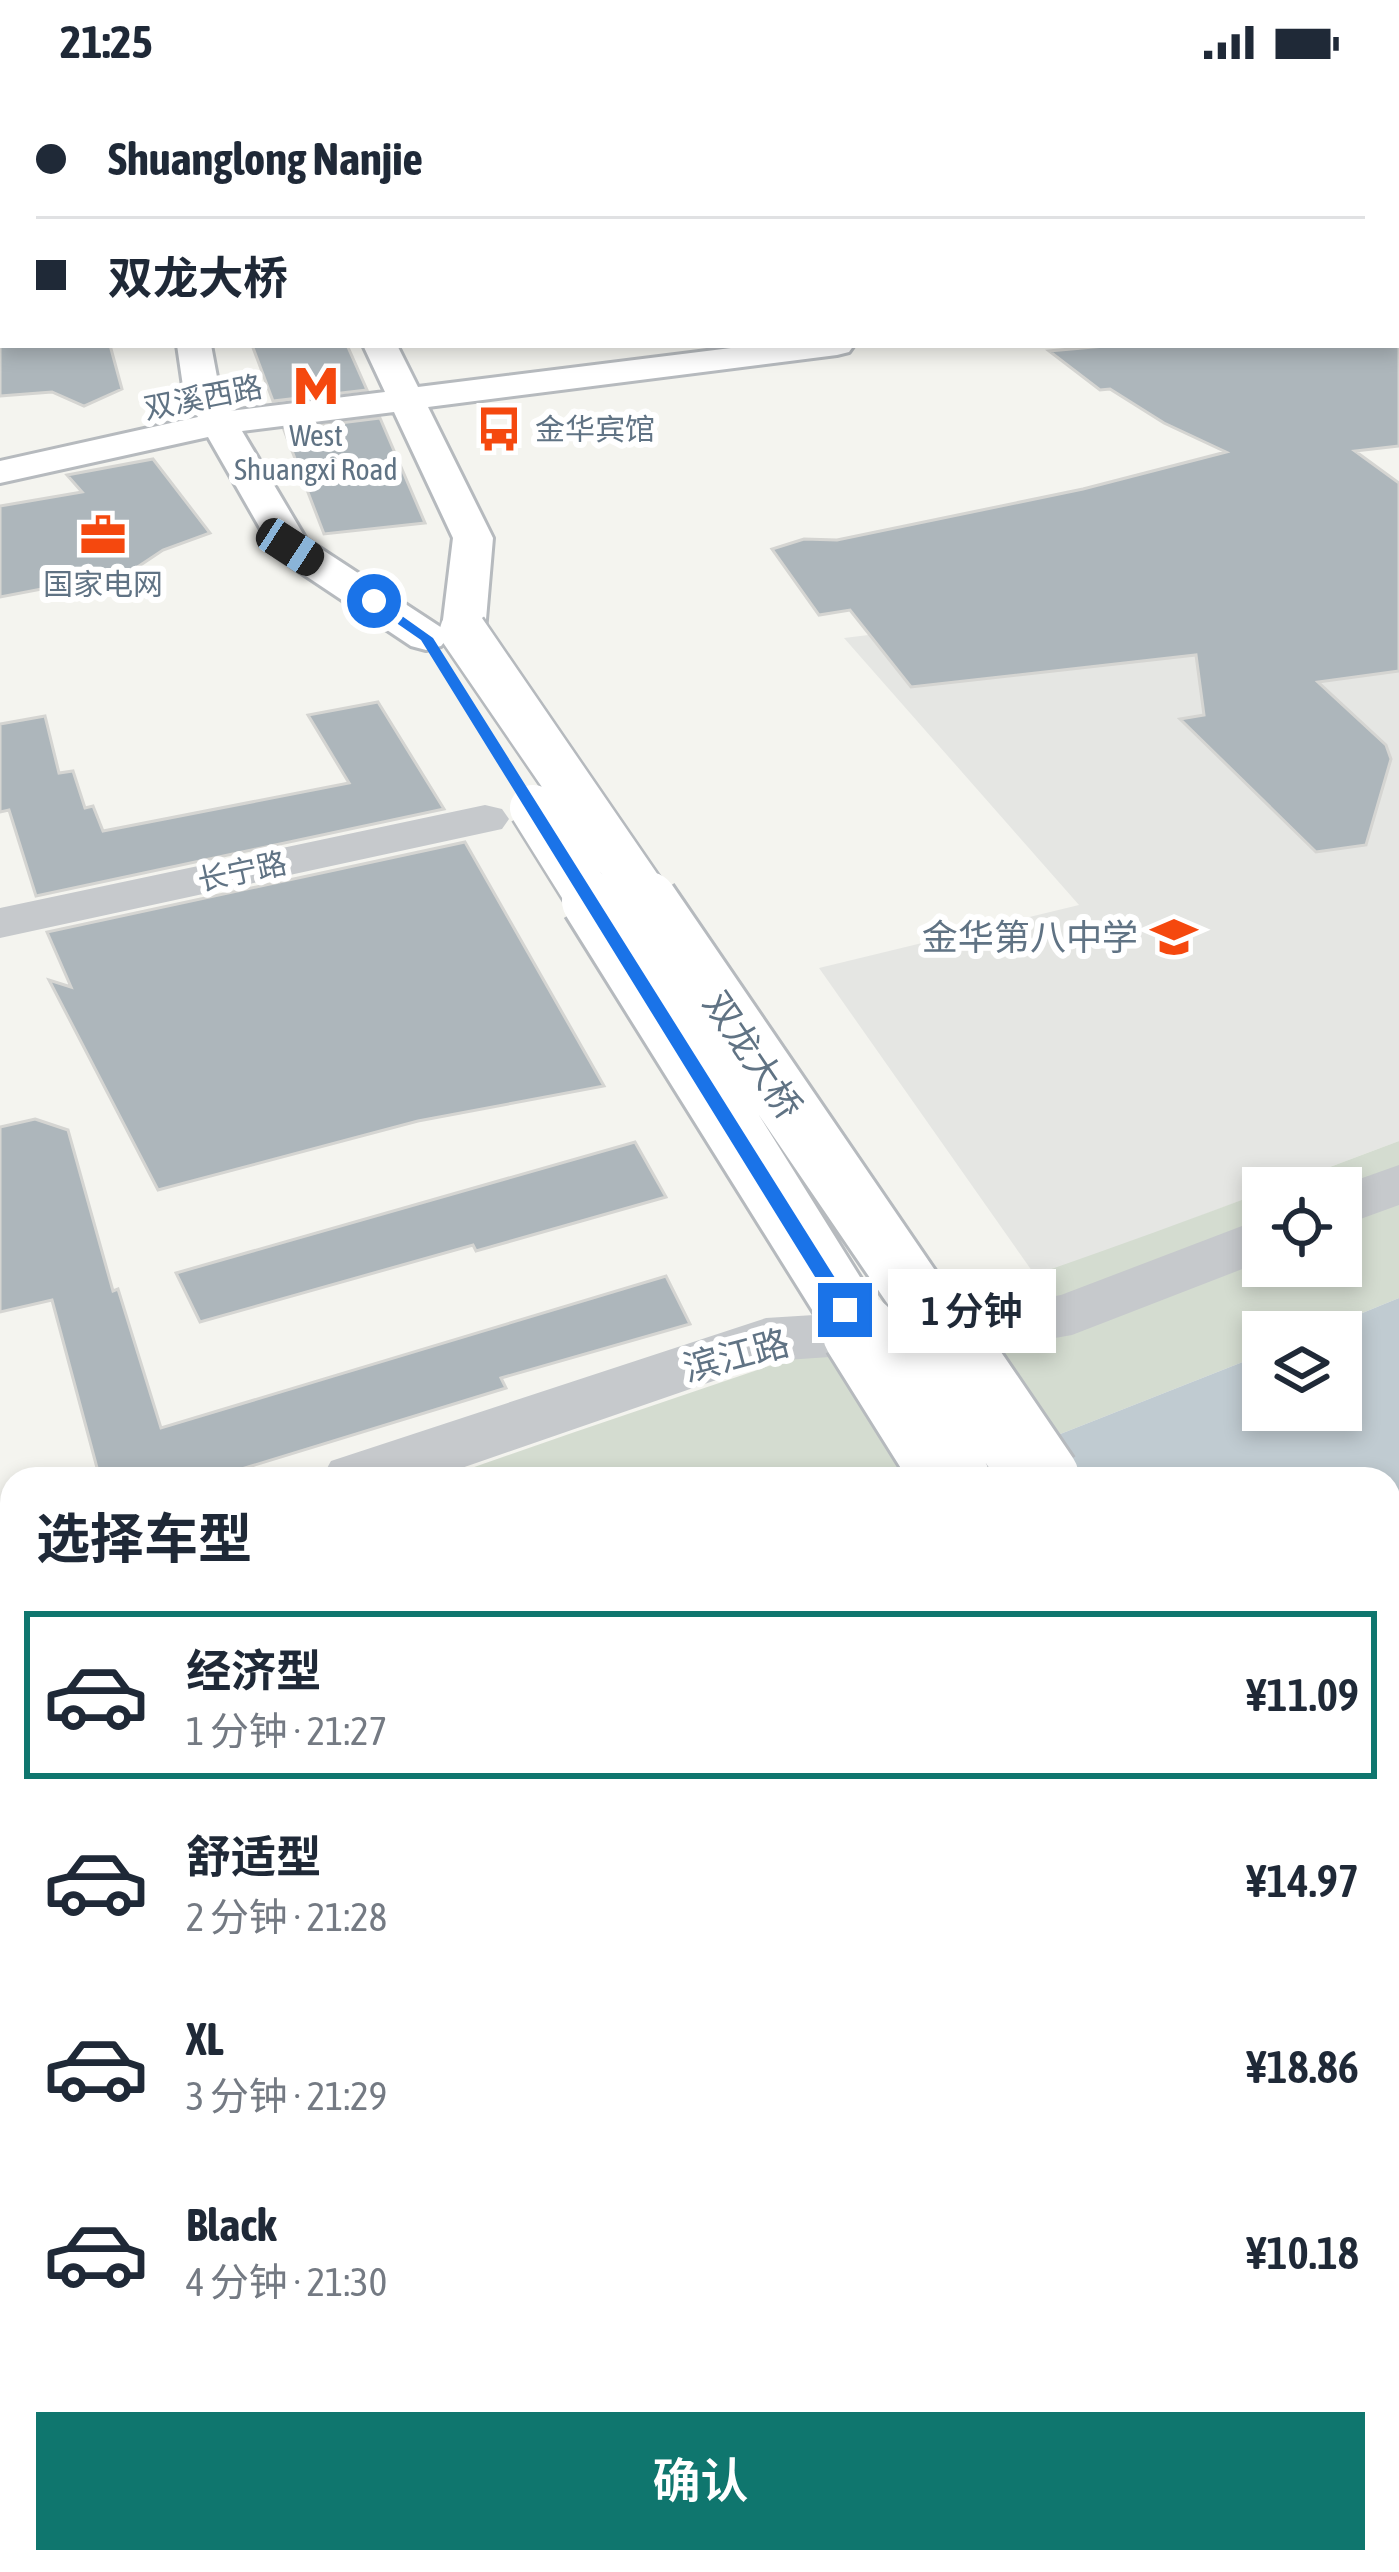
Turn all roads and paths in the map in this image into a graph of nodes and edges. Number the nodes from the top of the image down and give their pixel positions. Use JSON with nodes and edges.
{"nodes":[{"id":1,"x":195,"y":348,"type":"edge"},
{"id":2,"x":595,"y":348,"type":"edge"},
{"id":3,"x":784,"y":348,"type":"edge"},
{"id":4,"x":392,"y":370,"type":"edge"},
{"id":5,"x":212,"y":408,"type":"junction"},
{"id":6,"x":0,"y":442,"type":"edge"},
{"id":7,"x":0,"y":472,"type":"edge"},
{"id":8,"x":445,"y":634,"type":"junction"},
{"id":9,"x":484,"y":819,"type":"dead end"},
{"id":10,"x":0,"y":923,"type":"edge"},
{"id":11,"x":1399,"y":1184,"type":"edge"},
{"id":12,"x":1362,"y":1199,"type":"edge"},
{"id":13,"x":1242,"y":1246,"type":"edge"},
{"id":14,"x":390,"y":1467,"type":"edge"},
{"id":15,"x":945,"y":1467,"type":"edge"},
{"id":16,"x":1034,"y":1467,"type":"edge"}],
"edges":[{"from":1,"to":5,"type":"main road"},
{"from":2,"to":4,"type":"main road"},
{"from":3,"to":4,"type":"main road"},
{"from":4,"to":5,"type":"main road"},
{"from":4,"to":8,"type":"main road"},
{"from":5,"to":6,"type":"main road","name":"双溪西路"},
{"from":5,"to":7,"type":"main road"},
{"from":5,"to":8,"type":"main road"},
{"from":8,"to":15,"type":"main road","name":"双龙大桥","bridge":true},
{"from":8,"to":16,"type":"main road","name":"双龙大桥","bridge":true},
{"from":9,"to":10,"type":"street","name":"长宁路"},
{"from":11,"to":12,"type":"street"},
{"from":13,"to":14,"type":"street","name":"滨江路"}]}
